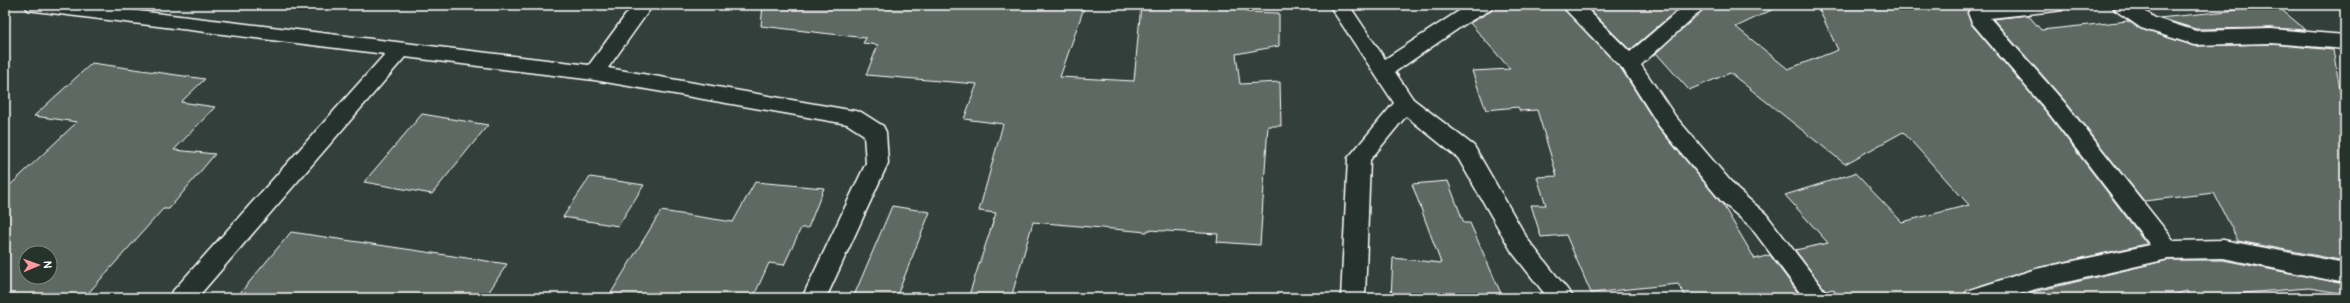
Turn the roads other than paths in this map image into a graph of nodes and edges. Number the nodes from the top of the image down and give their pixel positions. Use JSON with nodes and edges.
{"nodes":[{"id":1,"x":35,"y":5,"type":"edge"},
{"id":2,"x":642,"y":5,"type":"edge"},
{"id":3,"x":1340,"y":5,"type":"edge"},
{"id":4,"x":1482,"y":5,"type":"edge"},
{"id":5,"x":1571,"y":5,"type":"edge"},
{"id":6,"x":1698,"y":5,"type":"edge"},
{"id":7,"x":2056,"y":5,"type":"edge"},
{"id":8,"x":2122,"y":5,"type":"edge"},
{"id":9,"x":2345,"y":42,"type":"edge"},
{"id":10,"x":400,"y":50,"type":"junction"},
{"id":11,"x":1630,"y":64,"type":"junction"},
{"id":12,"x":1384,"y":70,"type":"junction"},
{"id":13,"x":594,"y":73,"type":"junction"},
{"id":14,"x":1405,"y":104,"type":"junction"},
{"id":15,"x":2168,"y":250,"type":"junction"},
{"id":16,"x":2345,"y":273,"type":"edge"},
{"id":17,"x":182,"y":298,"type":"edge"},
{"id":18,"x":814,"y":298,"type":"edge"},
{"id":19,"x":1353,"y":298,"type":"edge"},
{"id":20,"x":1562,"y":298,"type":"edge"},
{"id":21,"x":1818,"y":298,"type":"edge"},
{"id":22,"x":1976,"y":298,"type":"edge"}],
"edges":[{"from":1,"to":10,"type":"street"},
{"from":2,"to":13,"type":"street"},
{"from":3,"to":12,"type":"street"},
{"from":4,"to":12,"type":"street"},
{"from":5,"to":11,"type":"street"},
{"from":6,"to":11,"type":"street"},
{"from":7,"to":15,"type":"street"},
{"from":8,"to":9,"type":"street"},
{"from":10,"to":13,"type":"street"},
{"from":10,"to":17,"type":"street"},
{"from":11,"to":21,"type":"street"},
{"from":12,"to":14,"type":"street"},
{"from":13,"to":18,"type":"street"},
{"from":14,"to":19,"type":"street"},
{"from":14,"to":20,"type":"street"},
{"from":15,"to":16,"type":"street"},
{"from":15,"to":22,"type":"street"}]}
